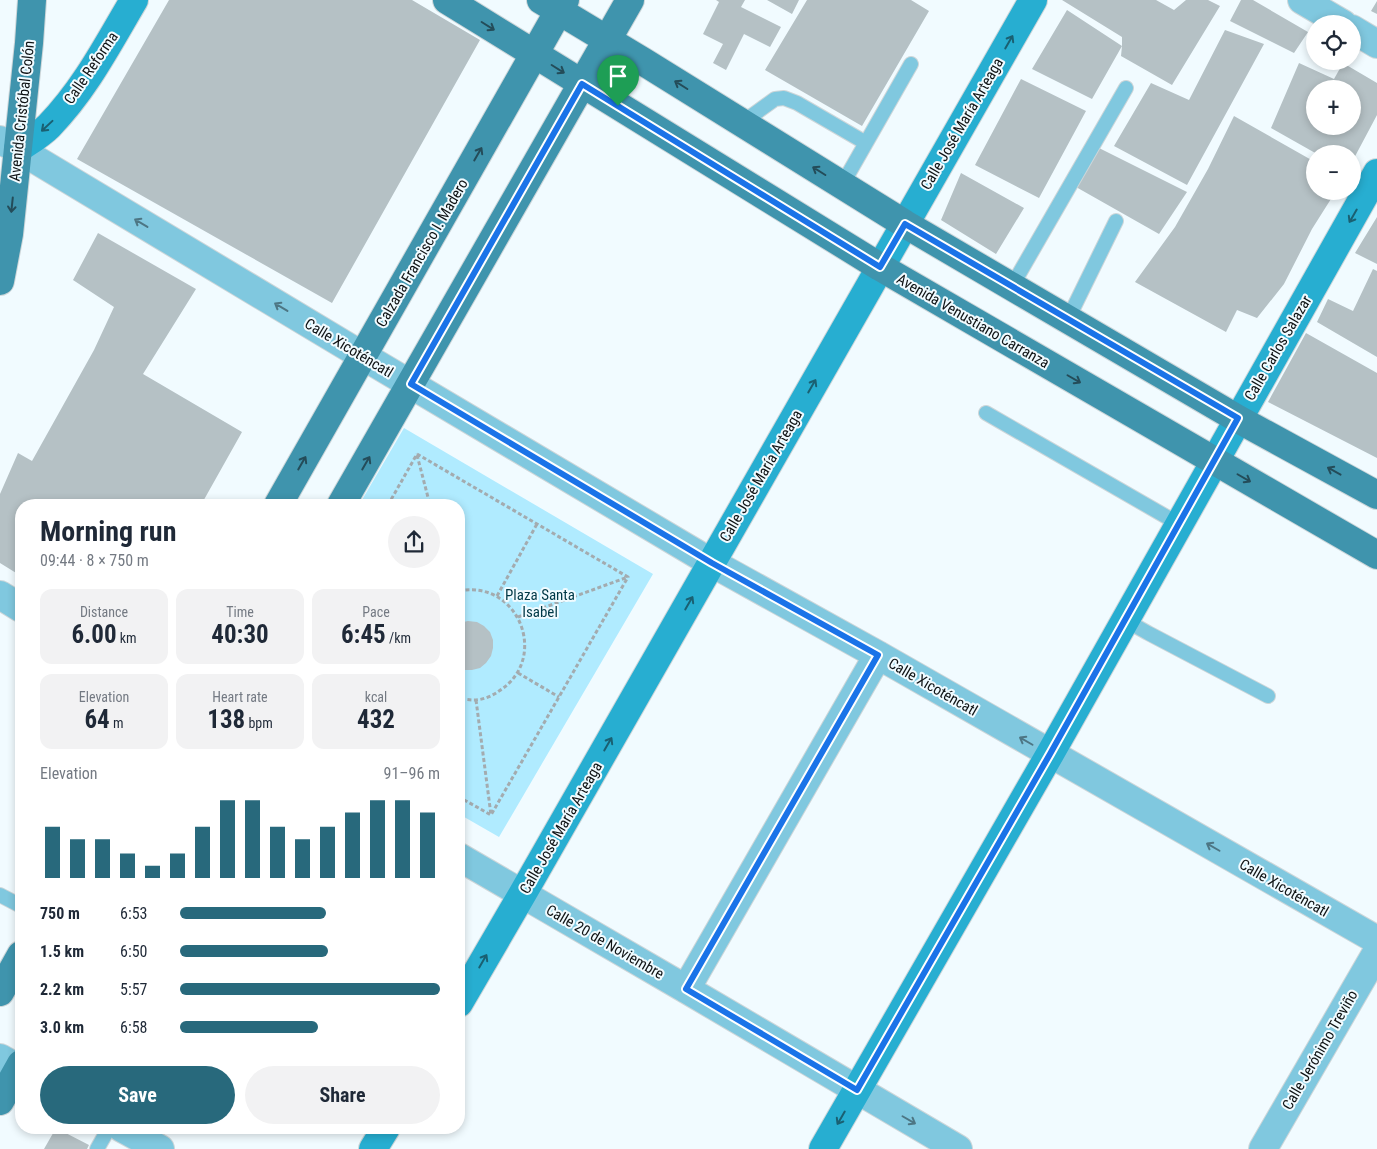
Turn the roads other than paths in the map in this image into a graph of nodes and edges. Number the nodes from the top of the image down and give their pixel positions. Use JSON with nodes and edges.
{"nodes":[{"id":1,"x":32,"y":0,"type":"edge"},
{"id":2,"x":134,"y":0,"type":"edge"},
{"id":3,"x":447,"y":0,"type":"edge"},
{"id":4,"x":630,"y":0,"type":"edge"},
{"id":5,"x":1033,"y":0,"type":"edge"},
{"id":6,"x":1302,"y":0,"type":"edge"},
{"id":7,"x":555,"y":4,"type":"edge"},
{"id":8,"x":1328,"y":15,"type":"edge"},
{"id":9,"x":1361,"y":35,"type":"edge"},
{"id":10,"x":607,"y":40,"type":"junction"},
{"id":11,"x":1377,"y":44,"type":"edge"},
{"id":12,"x":534,"y":54,"type":"junction"},
{"id":13,"x":911,"y":64,"type":"dead end"},
{"id":14,"x":582,"y":84,"type":"junction"},
{"id":15,"x":1126,"y":88,"type":"dead end"},
{"id":16,"x":742,"y":123,"type":"junction"},
{"id":17,"x":866,"y":143,"type":"junction"},
{"id":18,"x":9,"y":145,"type":"edge"},
{"id":19,"x":1377,"y":173,"type":"edge"},
{"id":20,"x":842,"y":185,"type":"junction"},
{"id":21,"x":1116,"y":221,"type":"dead end"},
{"id":22,"x":905,"y":224,"type":"junction"},
{"id":23,"x":880,"y":267,"type":"junction"},
{"id":24,"x":0,"y":281,"type":"edge"},
{"id":25,"x":1012,"y":286,"type":"junction"},
{"id":26,"x":1068,"y":319,"type":"junction"},
{"id":27,"x":362,"y":356,"type":"junction"},
{"id":28,"x":411,"y":384,"type":"junction"},
{"id":29,"x":986,"y":413,"type":"dead end"},
{"id":30,"x":1238,"y":418,"type":"junction"},
{"id":31,"x":1214,"y":460,"type":"junction"},
{"id":32,"x":1377,"y":495,"type":"edge"},
{"id":33,"x":281,"y":499,"type":"edge"},
{"id":34,"x":344,"y":499,"type":"edge"},
{"id":35,"x":1178,"y":524,"type":"junction"},
{"id":36,"x":1377,"y":555,"type":"edge"},
{"id":37,"x":712,"y":563,"type":"junction"},
{"id":38,"x":0,"y":595,"type":"edge"},
{"id":39,"x":15,"y":604,"type":"edge"},
{"id":40,"x":1125,"y":620,"type":"junction"},
{"id":41,"x":878,"y":655,"type":"junction"},
{"id":42,"x":1268,"y":696,"type":"dead end"},
{"id":43,"x":1050,"y":754,"type":"junction"},
{"id":44,"x":465,"y":860,"type":"edge"},
{"id":45,"x":523,"y":894,"type":"junction"},
{"id":46,"x":0,"y":895,"type":"edge"},
{"id":47,"x":15,"y":903,"type":"edge"},
{"id":48,"x":1377,"y":940,"type":"edge"},
{"id":49,"x":1377,"y":952,"type":"edge"},
{"id":50,"x":15,"y":966,"type":"edge"},
{"id":51,"x":686,"y":989,"type":"junction"},
{"id":52,"x":0,"y":992,"type":"edge"},
{"id":53,"x":465,"y":993,"type":"edge"},
{"id":54,"x":15,"y":1065,"type":"edge"},
{"id":55,"x":857,"y":1090,"type":"junction"},
{"id":56,"x":0,"y":1101,"type":"edge"},
{"id":57,"x":106,"y":1134,"type":"edge"},
{"id":58,"x":133,"y":1134,"type":"edge"},
{"id":59,"x":382,"y":1134,"type":"edge"},
{"id":60,"x":97,"y":1149,"type":"edge"},
{"id":61,"x":160,"y":1149,"type":"edge"},
{"id":62,"x":373,"y":1149,"type":"edge"},
{"id":63,"x":823,"y":1149,"type":"edge"},
{"id":64,"x":958,"y":1149,"type":"edge"},
{"id":65,"x":1263,"y":1149,"type":"edge"}],
"edges":[{"from":1,"to":18,"type":"main road","name":"Avenida Cristóbal Colón"},
{"from":2,"to":18,"type":"street","name":"Calle Reforma","one_way":true},
{"from":3,"to":12,"type":"main road","name":"Avenida Venustiano Carranza","one_way":true},
{"from":4,"to":10,"type":"main road"},
{"from":22,"to":5,"type":"street","name":"Calle José María Arteaga","one_way":true},
{"from":6,"to":8,"type":"street"},
{"from":7,"to":10,"type":"main road"},
{"from":7,"to":12,"type":"main road","name":"Calzada Francisco I. Madero"},
{"from":9,"to":11,"type":"street"},
{"from":10,"to":14,"type":"main road"},
{"from":16,"to":10,"type":"main road","one_way":true},
{"from":12,"to":14,"type":"main road","name":"Avenida Venustiano Carranza","one_way":true},
{"from":27,"to":12,"type":"main road","name":"Calzada Francisco I. Madero","one_way":true},
{"from":13,"to":17,"type":"lane"},
{"from":14,"to":23,"type":"main road","name":"Avenida Venustiano Carranza"},
{"from":14,"to":28,"type":"main road"},
{"from":15,"to":25,"type":"lane"},
{"from":16,"to":17,"type":"lane"},
{"from":20,"to":16,"type":"main road","one_way":true},
{"from":17,"to":20,"type":"lane"},
{"from":18,"to":24,"type":"main road","name":"Avenida Cristóbal Colón","one_way":true},
{"from":27,"to":18,"type":"street","name":"Calle Xicoténcatl","one_way":true},
{"from":19,"to":30,"type":"street","name":"Calle Carlos Salazar","one_way":true},
{"from":20,"to":22,"type":"main road"},
{"from":21,"to":26,"type":"lane"},
{"from":22,"to":23,"type":"street","name":"Calle José María Arteaga"},
{"from":22,"to":25,"type":"main road"},
{"from":23,"to":31,"type":"main road","name":"Avenida Venustiano Carranza","one_way":true},
{"from":37,"to":23,"type":"street","name":"Calle José María Arteaga","one_way":true},
{"from":25,"to":26,"type":"main road"},
{"from":26,"to":30,"type":"main road"},
{"from":27,"to":28,"type":"street","name":"Calle Xicoténcatl"},
{"from":33,"to":27,"type":"main road","name":"Calzada Francisco I. Madero","one_way":true},
{"from":34,"to":28,"type":"main road","one_way":true},
{"from":28,"to":37,"type":"street","name":"Calle Xicoténcatl"},
{"from":29,"to":35,"type":"lane"},
{"from":30,"to":31,"type":"street","name":"Calle Carlos Salazar"},
{"from":32,"to":30,"type":"main road","one_way":true},
{"from":31,"to":35,"type":"street","name":"Calle Carlos Salazar"},
{"from":31,"to":36,"type":"main road","name":"Avenida Venustiano Carranza","one_way":true},
{"from":35,"to":40,"type":"street","name":"Calle Carlos Salazar"},
{"from":37,"to":41,"type":"street","name":"Calle Xicoténcatl"},
{"from":45,"to":37,"type":"street","name":"Calle José María Arteaga","one_way":true},
{"from":38,"to":39,"type":"street"},
{"from":40,"to":42,"type":"lane"},
{"from":40,"to":43,"type":"street","name":"Calle Carlos Salazar"},
{"from":43,"to":41,"type":"street","name":"Calle Xicoténcatl","one_way":true},
{"from":41,"to":51,"type":"street"},
{"from":48,"to":43,"type":"street","name":"Calle Xicoténcatl","one_way":true},
{"from":43,"to":55,"type":"street","name":"Calle Carlos Salazar"},
{"from":44,"to":45,"type":"street","name":"Calle 20 de Noviembre"},
{"from":45,"to":51,"type":"street","name":"Calle 20 de Noviembre"},
{"from":53,"to":45,"type":"street","name":"Calle José María Arteaga","one_way":true},
{"from":46,"to":47,"type":"lane"},
{"from":49,"to":65,"type":"street","name":"Calle Jerónimo Treviño"},
{"from":50,"to":52,"type":"main road"},
{"from":51,"to":55,"type":"street","name":"Calle 20 de Noviembre"},
{"from":54,"to":56,"type":"main road"},
{"from":55,"to":63,"type":"street","name":"Calle Carlos Salazar","one_way":true},
{"from":55,"to":64,"type":"street","name":"Calle 20 de Noviembre","one_way":true},
{"from":57,"to":60,"type":"lane"},
{"from":58,"to":61,"type":"street"},
{"from":59,"to":62,"type":"street"}]}
